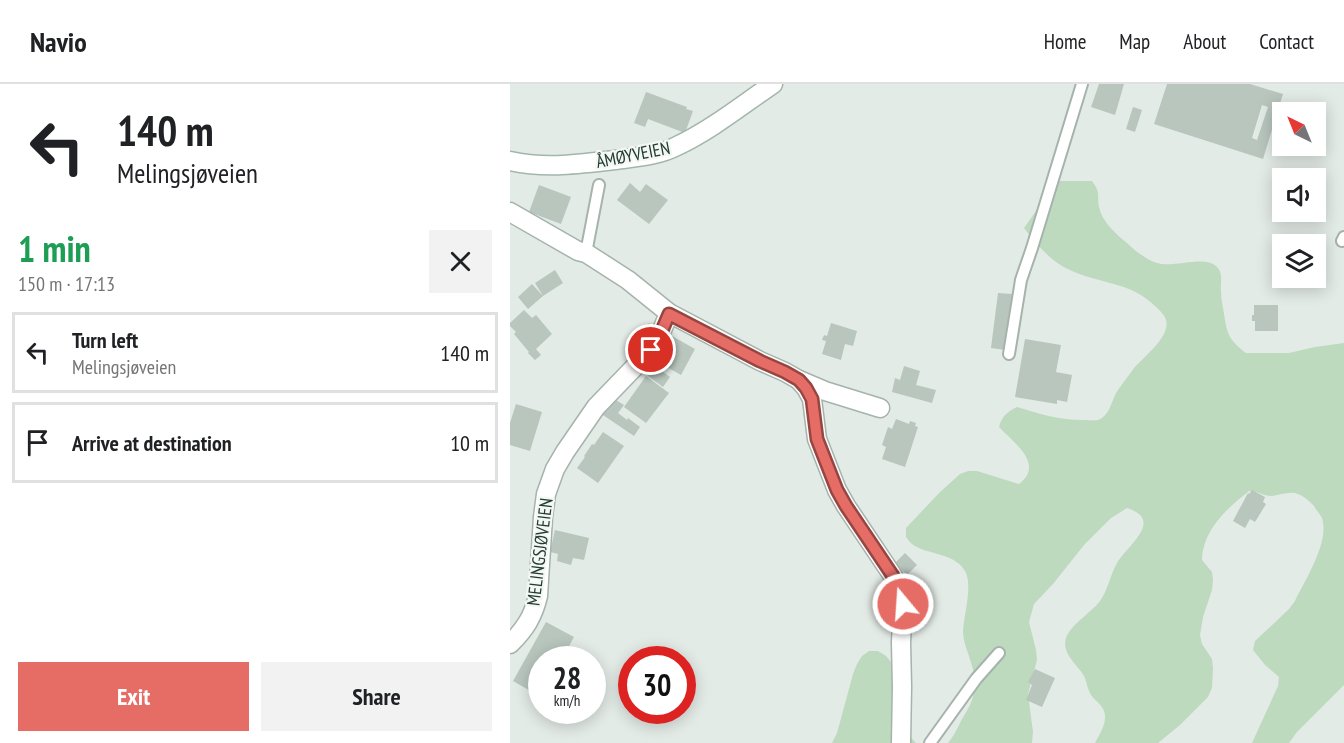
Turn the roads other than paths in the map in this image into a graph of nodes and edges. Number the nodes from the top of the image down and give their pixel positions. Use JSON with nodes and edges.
{"nodes":[{"id":1,"x":774,"y":84,"type":"edge"},
{"id":2,"x":1082,"y":84,"type":"edge"},
{"id":3,"x":510,"y":161,"type":"edge"},
{"id":4,"x":598,"y":185,"type":"dead end"},
{"id":5,"x":510,"y":212,"type":"edge"},
{"id":6,"x":586,"y":254,"type":"junction"},
{"id":7,"x":669,"y":314,"type":"junction"},
{"id":8,"x":1009,"y":354,"type":"dead end"},
{"id":9,"x":799,"y":380,"type":"junction"},
{"id":10,"x":880,"y":408,"type":"dead end"},
{"id":11,"x":510,"y":644,"type":"edge"},
{"id":12,"x":999,"y":653,"type":"dead end"},
{"id":13,"x":901,"y":743,"type":"edge"},
{"id":14,"x":930,"y":743,"type":"edge"}],
"edges":[{"from":1,"to":3,"type":"street","name":"ÅMØYVEIEN"},
{"from":2,"to":8,"type":"lane"},
{"from":4,"to":6,"type":"lane"},
{"from":5,"to":6,"type":"street"},
{"from":6,"to":7,"type":"street"},
{"from":7,"to":9,"type":"street"},
{"from":7,"to":11,"type":"street","name":"MELINGSJØVEIEN"},
{"from":9,"to":10,"type":"street"},
{"from":9,"to":13,"type":"street"},
{"from":12,"to":14,"type":"lane"}]}
